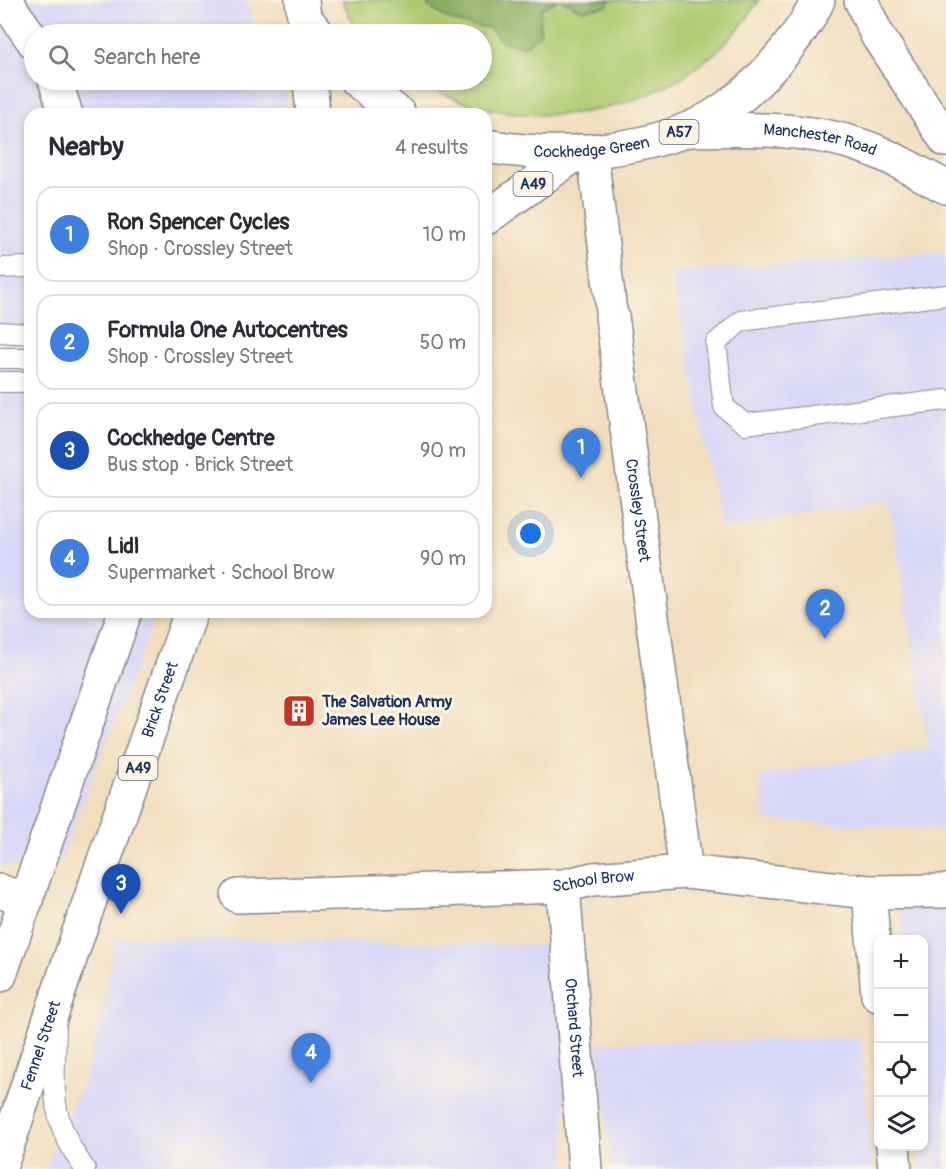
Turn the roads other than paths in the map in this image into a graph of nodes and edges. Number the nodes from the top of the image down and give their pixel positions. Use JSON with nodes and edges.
{"nodes":[{"id":1,"x":5,"y":0,"type":"edge"},
{"id":2,"x":818,"y":0,"type":"edge"},
{"id":3,"x":861,"y":0,"type":"edge"},
{"id":4,"x":24,"y":28,"type":"edge"},
{"id":5,"x":58,"y":90,"type":"edge"},
{"id":6,"x":311,"y":90,"type":"edge"},
{"id":7,"x":369,"y":90,"type":"edge"},
{"id":8,"x":64,"y":108,"type":"edge"},
{"id":9,"x":312,"y":108,"type":"edge"},
{"id":10,"x":391,"y":108,"type":"edge"},
{"id":11,"x":685,"y":130,"type":"junction"},
{"id":12,"x":946,"y":140,"type":"edge"},
{"id":13,"x":492,"y":147,"type":"edge"},
{"id":14,"x":586,"y":150,"type":"junction"},
{"id":15,"x":946,"y":187,"type":"edge"},
{"id":16,"x":492,"y":214,"type":"edge"},
{"id":17,"x":24,"y":267,"type":"edge"},
{"id":18,"x":0,"y":268,"type":"edge"},
{"id":19,"x":946,"y":295,"type":"edge"},
{"id":20,"x":612,"y":315,"type":"joint"},
{"id":21,"x":0,"y":331,"type":"edge"},
{"id":22,"x":24,"y":333,"type":"edge"},
{"id":23,"x":0,"y":358,"type":"edge"},
{"id":24,"x":24,"y":358,"type":"edge"},
{"id":25,"x":0,"y":382,"type":"edge"},
{"id":26,"x":24,"y":382,"type":"edge"},
{"id":27,"x":946,"y":400,"type":"edge"},
{"id":28,"x":121,"y":618,"type":"edge"},
{"id":29,"x":189,"y":618,"type":"edge"},
{"id":30,"x":686,"y":872,"type":"junction"},
{"id":31,"x":563,"y":886,"type":"junction"},
{"id":32,"x":946,"y":891,"type":"edge"},
{"id":33,"x":869,"y":892,"type":"junction"},
{"id":34,"x":13,"y":896,"type":"edge"},
{"id":35,"x":238,"y":896,"type":"dead end"},
{"id":36,"x":82,"y":923,"type":"joint"},
{"id":37,"x":0,"y":975,"type":"edge"},
{"id":38,"x":878,"y":989,"type":"edge"},
{"id":39,"x":56,"y":1000,"type":"junction"},
{"id":40,"x":893,"y":1151,"type":"edge"},
{"id":41,"x":0,"y":1168,"type":"edge"},
{"id":42,"x":85,"y":1169,"type":"edge"},
{"id":43,"x":585,"y":1169,"type":"edge"},
{"id":44,"x":895,"y":1169,"type":"edge"}],
"edges":[{"from":1,"to":4,"type":"main road"},
{"from":2,"to":11,"type":"main road","name":"Cockhedge Green","number":"A57"},
{"from":3,"to":12,"type":"main road"},
{"from":5,"to":8,"type":"main road"},
{"from":6,"to":9,"type":"main road"},
{"from":7,"to":10,"type":"main road"},
{"from":11,"to":14,"type":"main road","name":"Cockhedge Green","number":"A57"},
{"from":11,"to":15,"type":"main road","name":"Manchester Road","number":"A57"},
{"from":13,"to":14,"type":"main road","name":"Cockhedge Green","number":"A57"},
{"from":14,"to":16,"type":"main road","number":"A49"},
{"from":14,"to":20,"type":"street","name":"Crossley Street"},
{"from":17,"to":18,"type":"lane"},
{"from":19,"to":27,"type":"lane"},
{"from":20,"to":30,"type":"main road","name":"Crossley Street"},
{"from":21,"to":22,"type":"lane"},
{"from":23,"to":24,"type":"lane"},
{"from":25,"to":26,"type":"lane"},
{"from":28,"to":34,"type":"main road"},
{"from":29,"to":36,"type":"main road","name":"Brick Street","number":"A49"},
{"from":30,"to":31,"type":"main road","name":"School Brow"},
{"from":30,"to":33,"type":"main road","name":"School Brow"},
{"from":31,"to":35,"type":"main road","name":"School Brow"},
{"from":31,"to":43,"type":"main road","name":"Orchard Street"},
{"from":32,"to":33,"type":"main road","name":"School Brow"},
{"from":33,"to":38,"type":"main road"},
{"from":34,"to":37,"type":"main road"},
{"from":36,"to":39,"type":"main road","name":"Fennel Street","number":"A49"},
{"from":39,"to":41,"type":"main road","name":"Fennel Street","number":"A49"},
{"from":39,"to":42,"type":"lane"},
{"from":40,"to":44,"type":"main road"}]}
